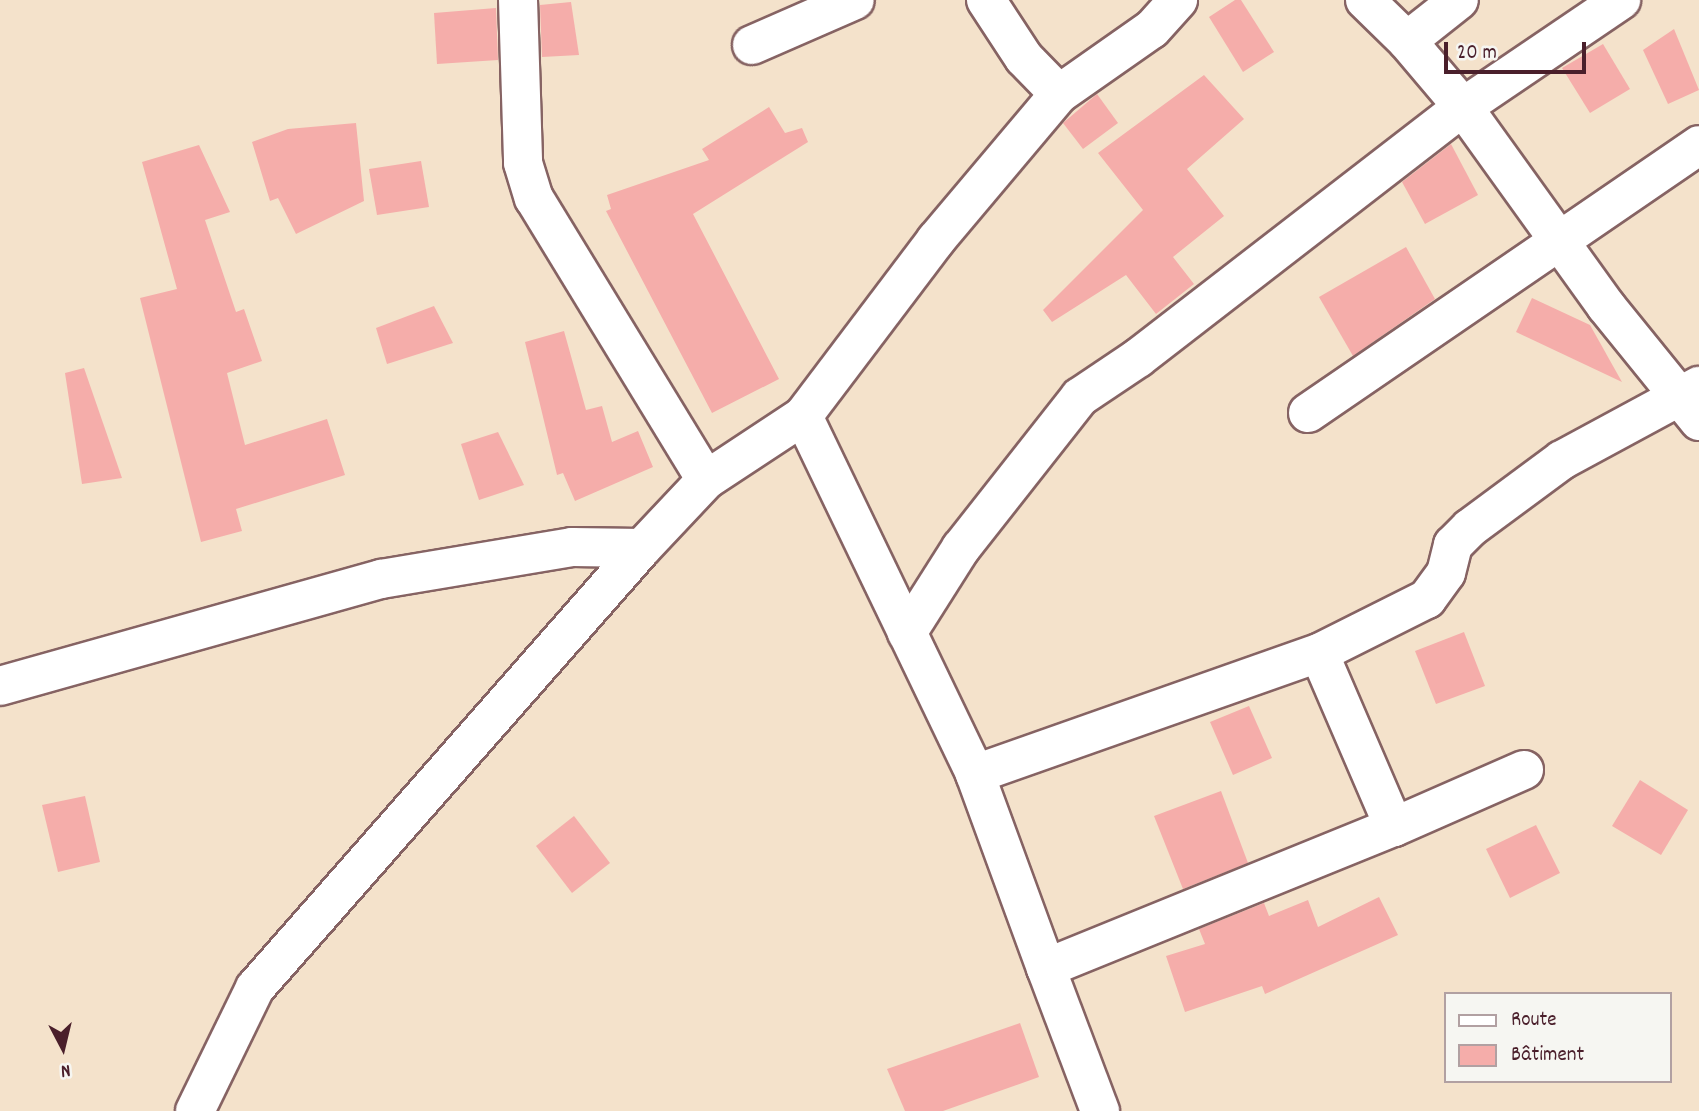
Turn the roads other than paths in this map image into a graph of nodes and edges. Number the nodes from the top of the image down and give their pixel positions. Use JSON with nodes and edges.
{"nodes":[{"id":1,"x":518,"y":0,"type":"edge"},
{"id":2,"x":855,"y":0,"type":"edge"},
{"id":3,"x":986,"y":0,"type":"edge"},
{"id":4,"x":1178,"y":0,"type":"edge"},
{"id":5,"x":1365,"y":0,"type":"edge"},
{"id":6,"x":1458,"y":0,"type":"edge"},
{"id":7,"x":1621,"y":0,"type":"edge"},
{"id":8,"x":1408,"y":41,"type":"junction"},
{"id":9,"x":752,"y":45,"type":"dead end"},
{"id":10,"x":1059,"y":94,"type":"junction"},
{"id":11,"x":1463,"y":107,"type":"junction"},
{"id":12,"x":1699,"y":145,"type":"edge"},
{"id":13,"x":1561,"y":240,"type":"junction"},
{"id":14,"x":1693,"y":402,"type":"edge"},
{"id":15,"x":1308,"y":413,"type":"dead end"},
{"id":16,"x":803,"y":416,"type":"junction"},
{"id":17,"x":706,"y":480,"type":"junction"},
{"id":18,"x":642,"y":548,"type":"junction"},
{"id":19,"x":907,"y":633,"type":"junction"},
{"id":20,"x":1319,"y":653,"type":"junction"},
{"id":21,"x":0,"y":686,"type":"edge"},
{"id":22,"x":1524,"y":770,"type":"dead end"},
{"id":23,"x":975,"y":774,"type":"junction"},
{"id":24,"x":1394,"y":827,"type":"junction"},
{"id":25,"x":1046,"y":968,"type":"junction"},
{"id":26,"x":195,"y":1111,"type":"edge"},
{"id":27,"x":1100,"y":1111,"type":"edge"}],
"edges":[{"from":1,"to":17,"type":"street"},
{"from":2,"to":9,"type":"street"},
{"from":3,"to":10,"type":"street"},
{"from":4,"to":10,"type":"street"},
{"from":5,"to":8,"type":"street"},
{"from":6,"to":8,"type":"street"},
{"from":7,"to":11,"type":"street"},
{"from":8,"to":11,"type":"street"},
{"from":10,"to":16,"type":"street"},
{"from":11,"to":13,"type":"street"},
{"from":11,"to":19,"type":"street"},
{"from":12,"to":13,"type":"street"},
{"from":13,"to":14,"type":"street"},
{"from":13,"to":15,"type":"street"},
{"from":14,"to":20,"type":"street"},
{"from":16,"to":17,"type":"street"},
{"from":16,"to":19,"type":"street"},
{"from":17,"to":18,"type":"street"},
{"from":18,"to":21,"type":"street"},
{"from":18,"to":26,"type":"street"},
{"from":19,"to":23,"type":"street"},
{"from":20,"to":23,"type":"street"},
{"from":20,"to":24,"type":"street"},
{"from":22,"to":24,"type":"street"},
{"from":23,"to":25,"type":"street"},
{"from":24,"to":25,"type":"street"},
{"from":25,"to":27,"type":"street"}]}
